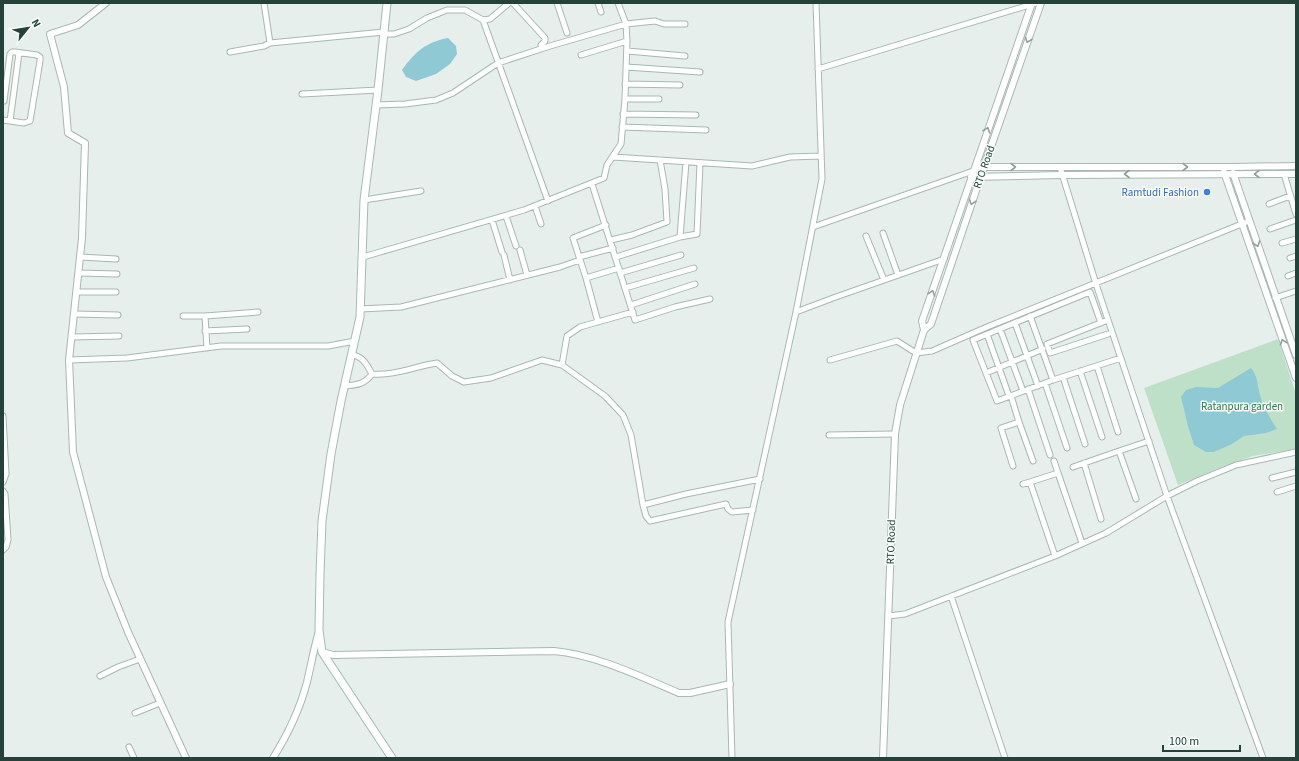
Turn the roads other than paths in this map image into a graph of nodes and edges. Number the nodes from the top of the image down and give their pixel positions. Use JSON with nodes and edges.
{"nodes":[{"id":1,"x":106,"y":3,"type":"edge"},
{"id":2,"x":264,"y":3,"type":"edge"},
{"id":3,"x":387,"y":3,"type":"edge"},
{"id":4,"x":509,"y":3,"type":"edge"},
{"id":5,"x":513,"y":3,"type":"edge"},
{"id":6,"x":557,"y":3,"type":"edge"},
{"id":7,"x":598,"y":3,"type":"edge"},
{"id":8,"x":620,"y":3,"type":"edge"},
{"id":9,"x":816,"y":3,"type":"edge"},
{"id":10,"x":1033,"y":3,"type":"edge"},
{"id":11,"x":1041,"y":3,"type":"edge"},
{"id":12,"x":601,"y":12,"type":"dead end"},
{"id":13,"x":483,"y":20,"type":"junction"},
{"id":14,"x":626,"y":24,"type":"junction"},
{"id":15,"x":685,"y":24,"type":"dead end"},
{"id":16,"x":384,"y":33,"type":"junction"},
{"id":17,"x":567,"y":33,"type":"dead end"},
{"id":18,"x":626,"y":41,"type":"junction"},
{"id":19,"x":270,"y":43,"type":"junction"},
{"id":20,"x":541,"y":45,"type":"dead end"},
{"id":21,"x":627,"y":51,"type":"junction"},
{"id":22,"x":230,"y":52,"type":"dead end"},
{"id":23,"x":20,"y":53,"type":"junction"},
{"id":24,"x":581,"y":56,"type":"dead end"},
{"id":25,"x":685,"y":56,"type":"dead end"},
{"id":26,"x":498,"y":63,"type":"junction"},
{"id":27,"x":626,"y":67,"type":"junction"},
{"id":28,"x":818,"y":69,"type":"junction"},
{"id":29,"x":700,"y":72,"type":"dead end"},
{"id":30,"x":5,"y":79,"type":"edge"},
{"id":31,"x":15,"y":80,"type":"junction"},
{"id":32,"x":625,"y":84,"type":"junction"},
{"id":33,"x":680,"y":85,"type":"dead end"},
{"id":34,"x":378,"y":90,"type":"junction"},
{"id":35,"x":302,"y":94,"type":"dead end"},
{"id":36,"x":625,"y":98,"type":"junction"},
{"id":37,"x":659,"y":99,"type":"dead end"},
{"id":38,"x":4,"y":101,"type":"edge"},
{"id":39,"x":12,"y":103,"type":"junction"},
{"id":40,"x":376,"y":105,"type":"junction"},
{"id":41,"x":623,"y":114,"type":"junction"},
{"id":42,"x":696,"y":115,"type":"dead end"},
{"id":43,"x":3,"y":120,"type":"edge"},
{"id":44,"x":10,"y":121,"type":"junction"},
{"id":45,"x":622,"y":127,"type":"junction"},
{"id":46,"x":706,"y":130,"type":"dead end"},
{"id":47,"x":821,"y":156,"type":"junction"},
{"id":48,"x":613,"y":157,"type":"junction"},
{"id":49,"x":660,"y":160,"type":"junction"},
{"id":50,"x":686,"y":162,"type":"junction"},
{"id":51,"x":700,"y":163,"type":"junction"},
{"id":52,"x":1296,"y":166,"type":"edge"},
{"id":53,"x":984,"y":167,"type":"junction"},
{"id":54,"x":1060,"y":167,"type":"junction"},
{"id":55,"x":1222,"y":167,"type":"junction"},
{"id":56,"x":1231,"y":167,"type":"junction"},
{"id":57,"x":973,"y":172,"type":"junction"},
{"id":58,"x":1062,"y":174,"type":"junction"},
{"id":59,"x":1224,"y":174,"type":"junction"},
{"id":60,"x":1234,"y":174,"type":"junction"},
{"id":61,"x":1284,"y":174,"type":"junction"},
{"id":62,"x":1296,"y":174,"type":"edge"},
{"id":63,"x":981,"y":176,"type":"junction"},
{"id":64,"x":592,"y":184,"type":"junction"},
{"id":65,"x":420,"y":192,"type":"dead end"},
{"id":66,"x":1290,"y":196,"type":"junction"},
{"id":67,"x":364,"y":200,"type":"junction"},
{"id":68,"x":548,"y":201,"type":"junction"},
{"id":69,"x":1269,"y":204,"type":"dead end"},
{"id":70,"x":1295,"y":205,"type":"edge"},
{"id":71,"x":535,"y":206,"type":"junction"},
{"id":72,"x":1296,"y":214,"type":"edge"},
{"id":73,"x":506,"y":216,"type":"junction"},
{"id":74,"x":492,"y":220,"type":"junction"},
{"id":75,"x":1296,"y":220,"type":"edge"},
{"id":76,"x":956,"y":221,"type":"junction"},
{"id":77,"x":1249,"y":221,"type":"junction"},
{"id":78,"x":541,"y":224,"type":"dead end"},
{"id":79,"x":964,"y":224,"type":"junction"},
{"id":80,"x":1242,"y":224,"type":"junction"},
{"id":81,"x":606,"y":225,"type":"junction"},
{"id":82,"x":813,"y":227,"type":"junction"},
{"id":83,"x":1270,"y":229,"type":"dead end"},
{"id":84,"x":883,"y":233,"type":"dead end"},
{"id":85,"x":866,"y":236,"type":"dead end"},
{"id":86,"x":680,"y":237,"type":"junction"},
{"id":87,"x":1296,"y":238,"type":"edge"},
{"id":88,"x":611,"y":240,"type":"junction"},
{"id":89,"x":1282,"y":243,"type":"dead end"},
{"id":90,"x":613,"y":248,"type":"junction"},
{"id":91,"x":681,"y":255,"type":"dead end"},
{"id":92,"x":80,"y":257,"type":"junction"},
{"id":93,"x":363,"y":257,"type":"junction"},
{"id":94,"x":616,"y":257,"type":"junction"},
{"id":95,"x":580,"y":258,"type":"junction"},
{"id":96,"x":116,"y":259,"type":"dead end"},
{"id":97,"x":944,"y":259,"type":"junction"},
{"id":98,"x":694,"y":268,"type":"dead end"},
{"id":99,"x":620,"y":271,"type":"junction"},
{"id":100,"x":78,"y":273,"type":"junction"},
{"id":101,"x":1296,"y":273,"type":"edge"},
{"id":102,"x":117,"y":274,"type":"dead end"},
{"id":103,"x":528,"y":275,"type":"junction"},
{"id":104,"x":898,"y":275,"type":"junction"},
{"id":105,"x":1288,"y":276,"type":"dead end"},
{"id":106,"x":586,"y":278,"type":"junction"},
{"id":107,"x":510,"y":280,"type":"junction"},
{"id":108,"x":884,"y":280,"type":"junction"},
{"id":109,"x":695,"y":284,"type":"dead end"},
{"id":110,"x":1096,"y":284,"type":"junction"},
{"id":111,"x":625,"y":288,"type":"junction"},
{"id":112,"x":1296,"y":291,"type":"edge"},
{"id":113,"x":76,"y":292,"type":"junction"},
{"id":114,"x":116,"y":292,"type":"dead end"},
{"id":115,"x":1275,"y":298,"type":"junction"},
{"id":116,"x":710,"y":299,"type":"dead end"},
{"id":117,"x":631,"y":305,"type":"junction"},
{"id":118,"x":360,"y":309,"type":"junction"},
{"id":119,"x":258,"y":312,"type":"dead end"},
{"id":120,"x":633,"y":312,"type":"junction"},
{"id":121,"x":796,"y":312,"type":"junction"},
{"id":122,"x":74,"y":314,"type":"junction"},
{"id":123,"x":118,"y":315,"type":"dead end"},
{"id":124,"x":183,"y":316,"type":"dead end"},
{"id":125,"x":205,"y":316,"type":"junction"},
{"id":126,"x":1030,"y":316,"type":"junction"},
{"id":127,"x":1108,"y":320,"type":"junction"},
{"id":128,"x":598,"y":322,"type":"junction"},
{"id":129,"x":1015,"y":323,"type":"junction"},
{"id":130,"x":1101,"y":323,"type":"junction"},
{"id":131,"x":247,"y":329,"type":"dead end"},
{"id":132,"x":1000,"y":329,"type":"junction"},
{"id":133,"x":924,"y":330,"type":"junction"},
{"id":134,"x":206,"y":331,"type":"junction"},
{"id":135,"x":986,"y":334,"type":"junction"},
{"id":136,"x":1108,"y":334,"type":"dead end"},
{"id":137,"x":119,"y":336,"type":"dead end"},
{"id":138,"x":72,"y":337,"type":"junction"},
{"id":139,"x":355,"y":341,"type":"junction"},
{"id":140,"x":1048,"y":347,"type":"junction"},
{"id":141,"x":206,"y":348,"type":"junction"},
{"id":142,"x":1042,"y":350,"type":"junction"},
{"id":143,"x":916,"y":352,"type":"junction"},
{"id":144,"x":352,"y":355,"type":"junction"},
{"id":145,"x":1296,"y":355,"type":"edge"},
{"id":146,"x":1027,"y":356,"type":"junction"},
{"id":147,"x":1121,"y":358,"type":"junction"},
{"id":148,"x":69,"y":360,"type":"junction"},
{"id":149,"x":830,"y":360,"type":"dead end"},
{"id":150,"x":1012,"y":362,"type":"junction"},
{"id":151,"x":562,"y":365,"type":"junction"},
{"id":152,"x":1097,"y":366,"type":"junction"},
{"id":153,"x":999,"y":367,"type":"junction"},
{"id":154,"x":1080,"y":371,"type":"junction"},
{"id":155,"x":986,"y":373,"type":"junction"},
{"id":156,"x":372,"y":374,"type":"junction"},
{"id":157,"x":1063,"y":377,"type":"junction"},
{"id":158,"x":1296,"y":378,"type":"edge"},
{"id":159,"x":1053,"y":380,"type":"junction"},
{"id":160,"x":1045,"y":383,"type":"junction"},
{"id":161,"x":345,"y":386,"type":"junction"},
{"id":162,"x":1038,"y":386,"type":"junction"},
{"id":163,"x":1026,"y":390,"type":"junction"},
{"id":164,"x":1010,"y":396,"type":"junction"},
{"id":165,"x":3,"y":416,"type":"edge"},
{"id":166,"x":1019,"y":422,"type":"junction"},
{"id":167,"x":1118,"y":432,"type":"dead end"},
{"id":168,"x":895,"y":434,"type":"junction"},
{"id":169,"x":829,"y":435,"type":"dead end"},
{"id":170,"x":1102,"y":437,"type":"dead end"},
{"id":171,"x":1149,"y":441,"type":"junction"},
{"id":172,"x":1085,"y":444,"type":"dead end"},
{"id":173,"x":1067,"y":448,"type":"dead end"},
{"id":174,"x":1119,"y":451,"type":"junction"},
{"id":175,"x":1296,"y":452,"type":"edge"},
{"id":176,"x":1050,"y":455,"type":"dead end"},
{"id":177,"x":1033,"y":461,"type":"dead end"},
{"id":178,"x":1054,"y":461,"type":"dead end"},
{"id":179,"x":1084,"y":463,"type":"junction"},
{"id":180,"x":1013,"y":466,"type":"dead end"},
{"id":181,"x":1072,"y":467,"type":"dead end"},
{"id":182,"x":1296,"y":472,"type":"edge"},
{"id":183,"x":1058,"y":473,"type":"junction"},
{"id":184,"x":1272,"y":478,"type":"dead end"},
{"id":185,"x":760,"y":479,"type":"junction"},
{"id":186,"x":3,"y":482,"type":"edge"},
{"id":187,"x":1030,"y":482,"type":"junction"},
{"id":188,"x":1023,"y":484,"type":"dead end"},
{"id":189,"x":1296,"y":486,"type":"edge"},
{"id":190,"x":3,"y":491,"type":"edge"},
{"id":191,"x":1276,"y":492,"type":"dead end"},
{"id":192,"x":1167,"y":496,"type":"junction"},
{"id":193,"x":1136,"y":499,"type":"dead end"},
{"id":194,"x":643,"y":505,"type":"junction"},
{"id":195,"x":753,"y":510,"type":"junction"},
{"id":196,"x":1101,"y":519,"type":"dead end"},
{"id":197,"x":1082,"y":543,"type":"junction"},
{"id":198,"x":3,"y":550,"type":"edge"},
{"id":199,"x":1055,"y":556,"type":"junction"},
{"id":200,"x":951,"y":596,"type":"junction"},
{"id":201,"x":888,"y":616,"type":"junction"},
{"id":202,"x":319,"y":630,"type":"junction"},
{"id":203,"x":322,"y":652,"type":"junction"},
{"id":204,"x":140,"y":659,"type":"junction"},
{"id":205,"x":100,"y":676,"type":"dead end"},
{"id":206,"x":730,"y":684,"type":"junction"},
{"id":207,"x":160,"y":703,"type":"junction"},
{"id":208,"x":135,"y":713,"type":"dead end"},
{"id":209,"x":129,"y":747,"type":"dead end"},
{"id":210,"x":134,"y":758,"type":"edge"},
{"id":211,"x":186,"y":758,"type":"edge"},
{"id":212,"x":273,"y":758,"type":"edge"},
{"id":213,"x":392,"y":758,"type":"edge"},
{"id":214,"x":732,"y":758,"type":"edge"},
{"id":215,"x":883,"y":758,"type":"edge"},
{"id":216,"x":1005,"y":758,"type":"edge"},
{"id":217,"x":1263,"y":758,"type":"edge"}],
"edges":[{"from":1,"to":92,"type":"street"},
{"from":2,"to":19,"type":"street"},
{"from":3,"to":16,"type":"main road"},
{"from":4,"to":13,"type":"street"},
{"from":5,"to":20,"type":"street"},
{"from":6,"to":17,"type":"street"},
{"from":7,"to":12,"type":"street"},
{"from":8,"to":14,"type":"street"},
{"from":9,"to":28,"type":"street"},
{"from":10,"to":28,"type":"street"},
{"from":57,"to":10,"type":"street","name":"RTO Road","one_way":true},
{"from":11,"to":53,"type":"street","name":"RTO Road","one_way":true},
{"from":13,"to":16,"type":"street"},
{"from":13,"to":26,"type":"street"},
{"from":14,"to":15,"type":"street"},
{"from":14,"to":18,"type":"street"},
{"from":14,"to":26,"type":"street"},
{"from":16,"to":19,"type":"street"},
{"from":16,"to":34,"type":"main road"},
{"from":18,"to":21,"type":"street"},
{"from":18,"to":24,"type":"street"},
{"from":19,"to":22,"type":"street"},
{"from":21,"to":25,"type":"street"},
{"from":21,"to":27,"type":"street"},
{"from":23,"to":30,"type":"street"},
{"from":23,"to":31,"type":"street"},
{"from":23,"to":44,"type":"street"},
{"from":26,"to":40,"type":"street"},
{"from":26,"to":68,"type":"street"},
{"from":27,"to":29,"type":"street"},
{"from":27,"to":32,"type":"street"},
{"from":28,"to":47,"type":"street"},
{"from":30,"to":31,"type":"street"},
{"from":30,"to":38,"type":"street"},
{"from":31,"to":39,"type":"street"},
{"from":32,"to":33,"type":"street"},
{"from":32,"to":36,"type":"street"},
{"from":34,"to":35,"type":"street"},
{"from":34,"to":40,"type":"main road"},
{"from":36,"to":37,"type":"street"},
{"from":36,"to":41,"type":"street"},
{"from":38,"to":39,"type":"street"},
{"from":39,"to":44,"type":"street"},
{"from":40,"to":67,"type":"main road"},
{"from":41,"to":42,"type":"street"},
{"from":41,"to":45,"type":"street"},
{"from":43,"to":44,"type":"street"},
{"from":45,"to":46,"type":"street"},
{"from":45,"to":48,"type":"street"},
{"from":47,"to":51,"type":"street"},
{"from":47,"to":82,"type":"street"},
{"from":48,"to":49,"type":"street"},
{"from":48,"to":64,"type":"street"},
{"from":49,"to":50,"type":"street"},
{"from":49,"to":88,"type":"street"},
{"from":50,"to":51,"type":"street"},
{"from":50,"to":86,"type":"street"},
{"from":51,"to":86,"type":"street"},
{"from":52,"to":56,"type":"street"},
{"from":53,"to":54,"type":"street","one_way":true},
{"from":53,"to":57,"type":"street"},
{"from":53,"to":63,"type":"street","name":"RTO Road"},
{"from":54,"to":55,"type":"street","one_way":true},
{"from":54,"to":58,"type":"street"},
{"from":55,"to":56,"type":"street"},
{"from":55,"to":59,"type":"street"},
{"from":56,"to":60,"type":"street"},
{"from":57,"to":63,"type":"street"},
{"from":57,"to":76,"type":"street","name":"RTO Road"},
{"from":57,"to":82,"type":"street"},
{"from":59,"to":58,"type":"street","one_way":true},
{"from":58,"to":63,"type":"street"},
{"from":58,"to":110,"type":"street"},
{"from":59,"to":60,"type":"street"},
{"from":59,"to":80,"type":"street"},
{"from":61,"to":60,"type":"street","one_way":true},
{"from":60,"to":77,"type":"street"},
{"from":61,"to":62,"type":"street"},
{"from":61,"to":66,"type":"street"},
{"from":63,"to":79,"type":"street","name":"RTO Road","one_way":true},
{"from":64,"to":68,"type":"street"},
{"from":64,"to":81,"type":"street"},
{"from":65,"to":67,"type":"street"},
{"from":66,"to":69,"type":"street"},
{"from":66,"to":70,"type":"street"},
{"from":67,"to":93,"type":"main road"},
{"from":68,"to":71,"type":"street"},
{"from":70,"to":72,"type":"street"},
{"from":71,"to":73,"type":"street"},
{"from":71,"to":78,"type":"street"},
{"from":73,"to":74,"type":"street"},
{"from":73,"to":103,"type":"street"},
{"from":74,"to":93,"type":"street"},
{"from":74,"to":107,"type":"street"},
{"from":75,"to":83,"type":"street"},
{"from":76,"to":79,"type":"street"},
{"from":76,"to":97,"type":"street","name":"RTO Road"},
{"from":77,"to":80,"type":"street"},
{"from":77,"to":115,"type":"street","one_way":true},
{"from":79,"to":133,"type":"street","name":"RTO Road"},
{"from":80,"to":110,"type":"street"},
{"from":158,"to":80,"type":"street","one_way":true},
{"from":81,"to":88,"type":"street"},
{"from":81,"to":95,"type":"street"},
{"from":82,"to":121,"type":"street"},
{"from":84,"to":104,"type":"street"},
{"from":85,"to":108,"type":"street"},
{"from":86,"to":94,"type":"street"},
{"from":87,"to":89,"type":"street"},
{"from":88,"to":90,"type":"street"},
{"from":90,"to":94,"type":"street"},
{"from":90,"to":95,"type":"street"},
{"from":91,"to":99,"type":"street"},
{"from":92,"to":96,"type":"street"},
{"from":92,"to":100,"type":"street"},
{"from":93,"to":118,"type":"main road"},
{"from":94,"to":99,"type":"street"},
{"from":95,"to":103,"type":"street"},
{"from":95,"to":106,"type":"street"},
{"from":97,"to":104,"type":"street"},
{"from":133,"to":97,"type":"street","name":"RTO Road","one_way":true},
{"from":98,"to":111,"type":"street"},
{"from":99,"to":106,"type":"street"},
{"from":99,"to":111,"type":"street"},
{"from":100,"to":102,"type":"street"},
{"from":100,"to":113,"type":"street"},
{"from":101,"to":105,"type":"street"},
{"from":103,"to":107,"type":"street"},
{"from":104,"to":108,"type":"street"},
{"from":106,"to":128,"type":"street"},
{"from":107,"to":118,"type":"street"},
{"from":108,"to":121,"type":"street"},
{"from":109,"to":117,"type":"street"},
{"from":110,"to":127,"type":"street"},
{"from":110,"to":143,"type":"street"},
{"from":111,"to":117,"type":"street"},
{"from":112,"to":115,"type":"street"},
{"from":113,"to":114,"type":"street"},
{"from":113,"to":122,"type":"street"},
{"from":115,"to":145,"type":"street"},
{"from":116,"to":120,"type":"street"},
{"from":117,"to":120,"type":"street"},
{"from":118,"to":139,"type":"main road"},
{"from":119,"to":125,"type":"street"},
{"from":120,"to":128,"type":"street"},
{"from":121,"to":185,"type":"street"},
{"from":122,"to":123,"type":"street"},
{"from":122,"to":138,"type":"street"},
{"from":124,"to":125,"type":"street"},
{"from":125,"to":134,"type":"street"},
{"from":126,"to":129,"type":"street"},
{"from":126,"to":130,"type":"street"},
{"from":126,"to":142,"type":"street"},
{"from":127,"to":130,"type":"street"},
{"from":127,"to":147,"type":"street"},
{"from":128,"to":151,"type":"street"},
{"from":129,"to":132,"type":"street"},
{"from":129,"to":146,"type":"street"},
{"from":130,"to":140,"type":"street"},
{"from":131,"to":134,"type":"street"},
{"from":132,"to":135,"type":"street"},
{"from":132,"to":150,"type":"street"},
{"from":133,"to":143,"type":"street","name":"RTO Road"},
{"from":134,"to":141,"type":"street"},
{"from":135,"to":153,"type":"street"},
{"from":135,"to":155,"type":"street"},
{"from":136,"to":140,"type":"street"},
{"from":137,"to":138,"type":"street"},
{"from":138,"to":148,"type":"street"},
{"from":139,"to":141,"type":"street"},
{"from":139,"to":144,"type":"main road"},
{"from":140,"to":142,"type":"street"},
{"from":141,"to":148,"type":"street"},
{"from":142,"to":146,"type":"street"},
{"from":142,"to":159,"type":"street"},
{"from":143,"to":149,"type":"street"},
{"from":143,"to":168,"type":"street","name":"RTO Road"},
{"from":144,"to":156,"type":"street"},
{"from":144,"to":161,"type":"main road"},
{"from":146,"to":150,"type":"street"},
{"from":146,"to":162,"type":"street"},
{"from":147,"to":152,"type":"street"},
{"from":147,"to":171,"type":"street"},
{"from":148,"to":204,"type":"street"},
{"from":150,"to":153,"type":"street"},
{"from":150,"to":163,"type":"street"},
{"from":151,"to":156,"type":"street"},
{"from":151,"to":194,"type":"street"},
{"from":152,"to":154,"type":"street"},
{"from":152,"to":167,"type":"street"},
{"from":153,"to":155,"type":"street"},
{"from":153,"to":164,"type":"street"},
{"from":154,"to":157,"type":"street"},
{"from":154,"to":170,"type":"street"},
{"from":155,"to":164,"type":"street"},
{"from":156,"to":161,"type":"street"},
{"from":157,"to":159,"type":"street"},
{"from":157,"to":172,"type":"street"},
{"from":159,"to":160,"type":"street"},
{"from":160,"to":162,"type":"street"},
{"from":160,"to":173,"type":"street"},
{"from":161,"to":202,"type":"main road"},
{"from":162,"to":163,"type":"street"},
{"from":163,"to":164,"type":"street"},
{"from":163,"to":176,"type":"street"},
{"from":164,"to":166,"type":"street"},
{"from":165,"to":186,"type":"street"},
{"from":166,"to":177,"type":"street"},
{"from":166,"to":180,"type":"street"},
{"from":168,"to":169,"type":"street"},
{"from":168,"to":201,"type":"street","name":"RTO Road"},
{"from":171,"to":174,"type":"street"},
{"from":171,"to":192,"type":"street"},
{"from":174,"to":179,"type":"street"},
{"from":174,"to":193,"type":"street"},
{"from":175,"to":192,"type":"street"},
{"from":178,"to":183,"type":"street"},
{"from":179,"to":181,"type":"street"},
{"from":179,"to":196,"type":"street"},
{"from":182,"to":184,"type":"street"},
{"from":183,"to":187,"type":"street"},
{"from":183,"to":197,"type":"street"},
{"from":185,"to":194,"type":"street"},
{"from":185,"to":195,"type":"street"},
{"from":187,"to":188,"type":"street"},
{"from":187,"to":199,"type":"street"},
{"from":189,"to":191,"type":"street"},
{"from":190,"to":198,"type":"street"},
{"from":192,"to":197,"type":"street"},
{"from":192,"to":217,"type":"street"},
{"from":194,"to":195,"type":"street"},
{"from":195,"to":206,"type":"street"},
{"from":197,"to":199,"type":"street"},
{"from":199,"to":200,"type":"street"},
{"from":200,"to":201,"type":"street"},
{"from":200,"to":216,"type":"street"},
{"from":201,"to":215,"type":"street","name":"RTO Road"},
{"from":202,"to":203,"type":"main road"},
{"from":202,"to":212,"type":"street"},
{"from":203,"to":206,"type":"street"},
{"from":203,"to":213,"type":"main road"},
{"from":204,"to":205,"type":"street"},
{"from":204,"to":207,"type":"street"},
{"from":206,"to":214,"type":"street"},
{"from":207,"to":208,"type":"street"},
{"from":207,"to":211,"type":"street"},
{"from":209,"to":210,"type":"street"}]}
